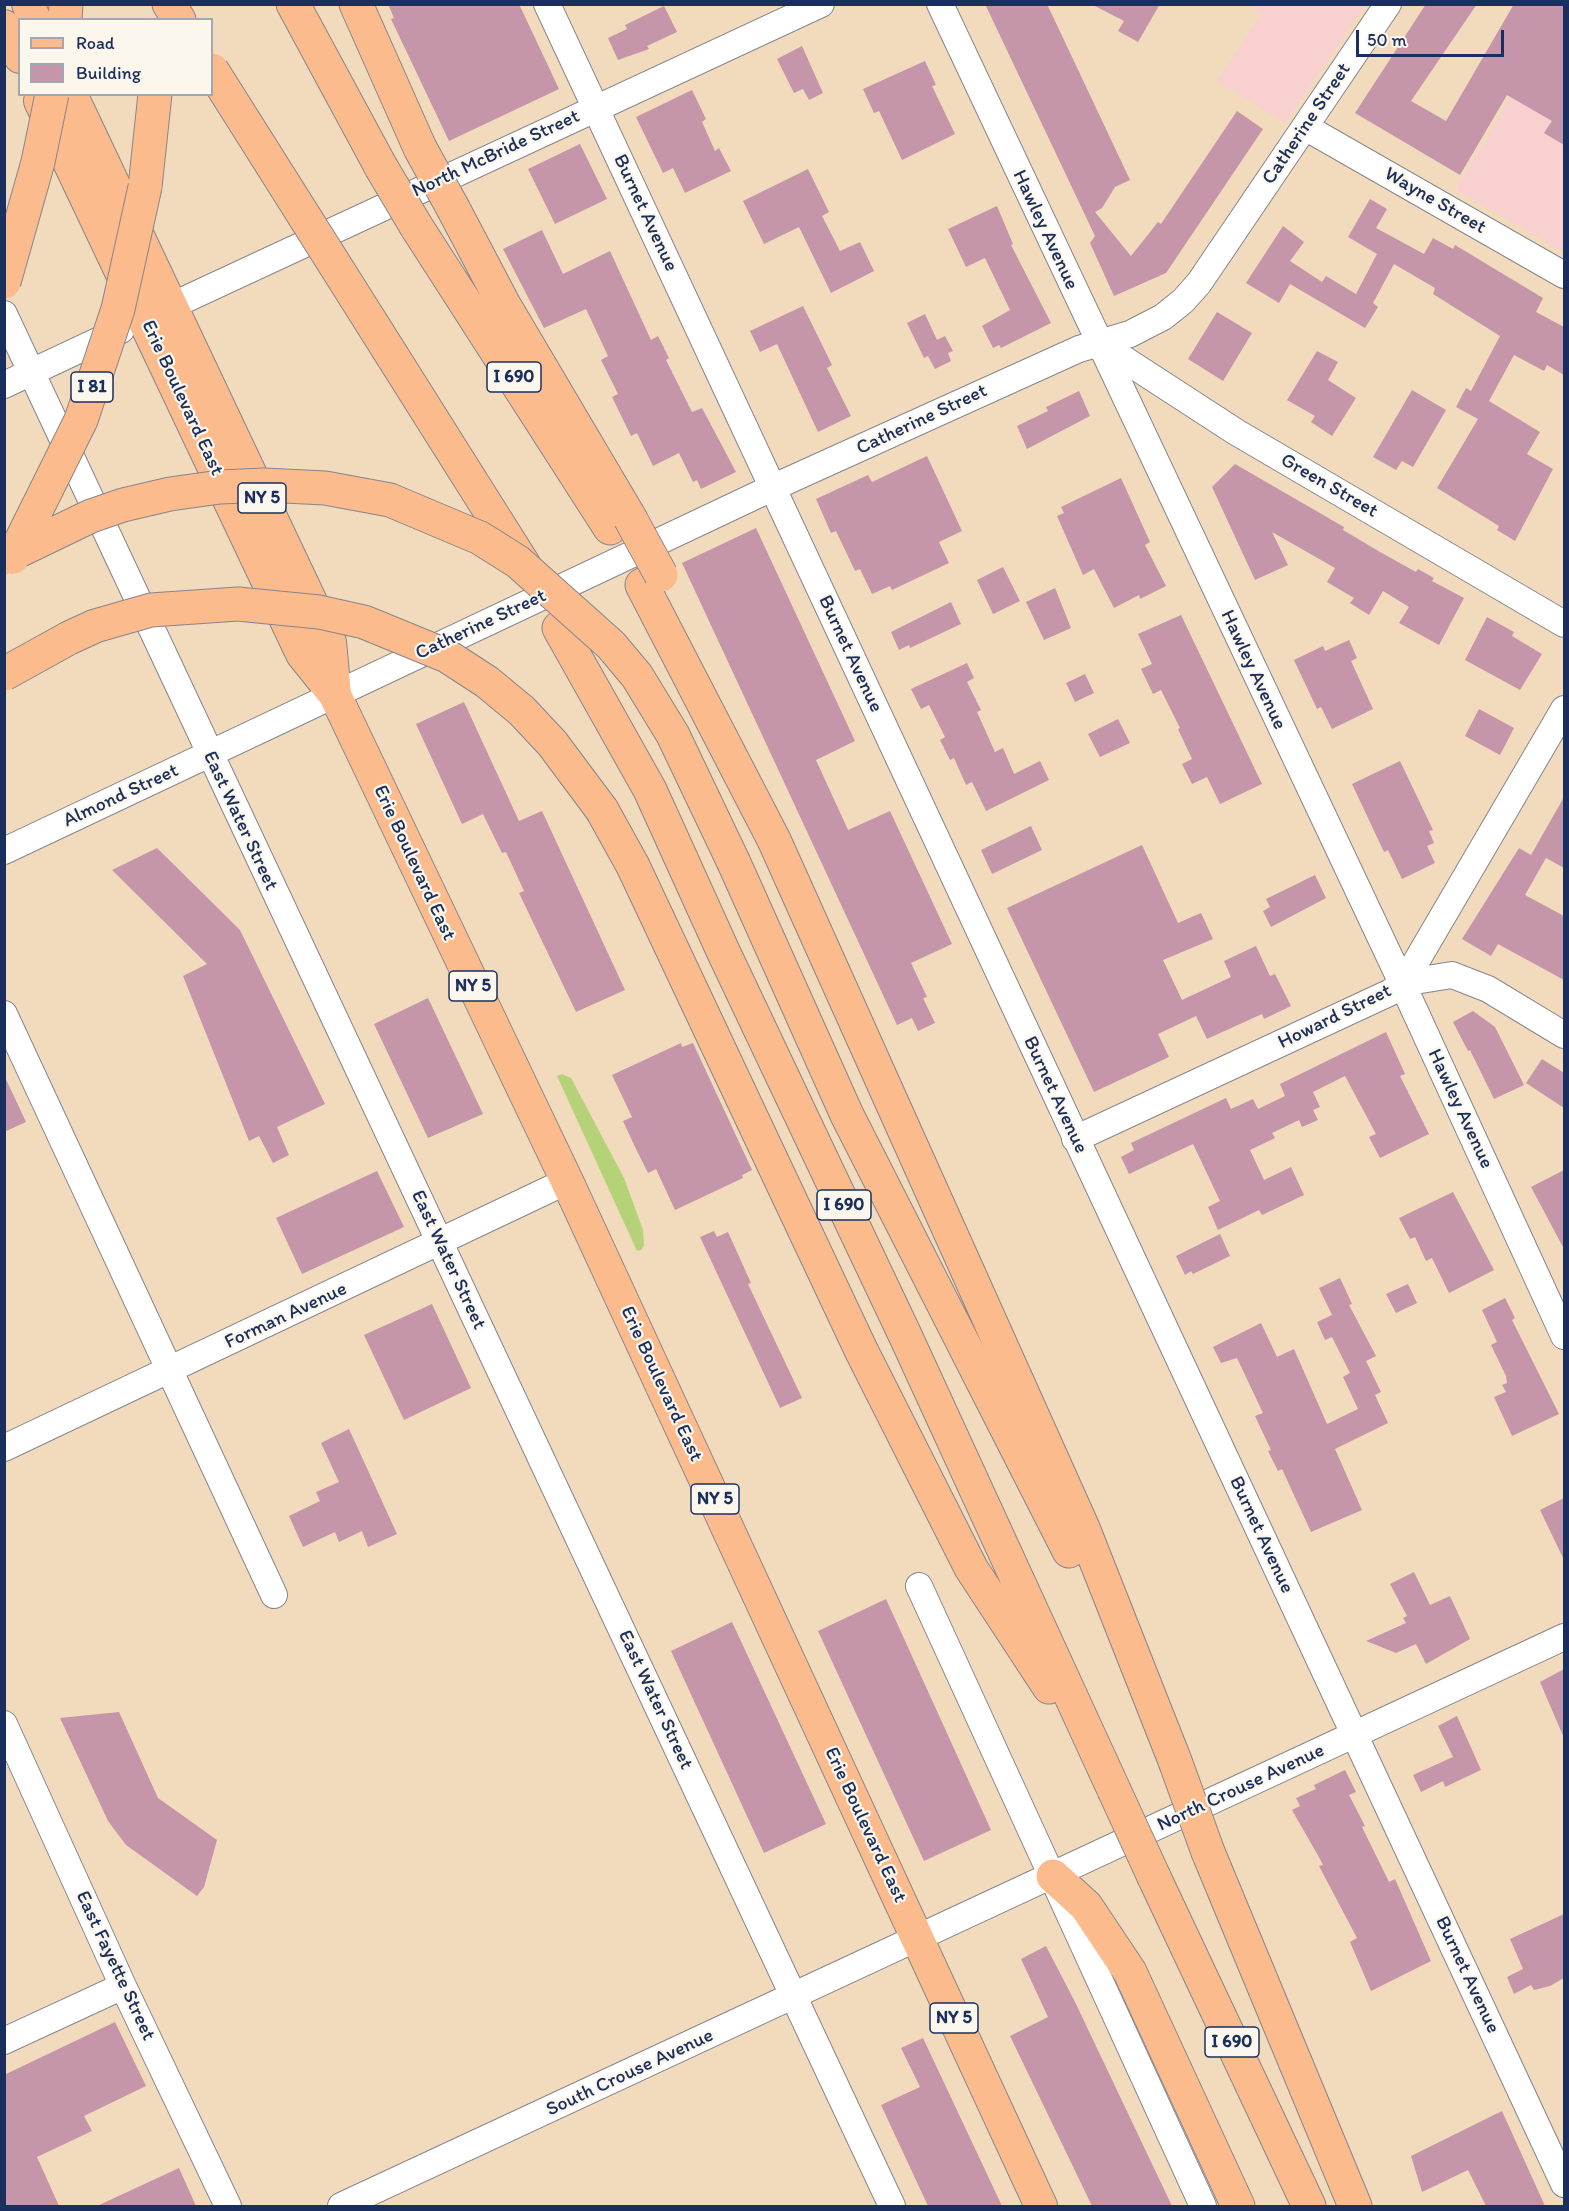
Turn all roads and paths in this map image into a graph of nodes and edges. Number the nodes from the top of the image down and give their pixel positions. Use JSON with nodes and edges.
{"nodes":[{"id":1,"x":28,"y":4,"type":"edge"},
{"id":2,"x":170,"y":4,"type":"edge"},
{"id":3,"x":293,"y":4,"type":"edge"},
{"id":4,"x":356,"y":4,"type":"edge"},
{"id":5,"x":547,"y":4,"type":"edge"},
{"id":6,"x":821,"y":4,"type":"edge"},
{"id":7,"x":940,"y":4,"type":"edge"},
{"id":8,"x":1388,"y":4,"type":"edge"},
{"id":9,"x":34,"y":18,"type":"edge"},
{"id":10,"x":178,"y":18,"type":"edge"},
{"id":11,"x":4,"y":26,"type":"edge"},
{"id":12,"x":18,"y":53,"type":"edge"},
{"id":13,"x":213,"y":72,"type":"edge"},
{"id":14,"x":38,"y":96,"type":"edge"},
{"id":15,"x":43,"y":96,"type":"edge"},
{"id":16,"x":52,"y":96,"type":"edge"},
{"id":17,"x":72,"y":96,"type":"edge"},
{"id":18,"x":155,"y":96,"type":"edge"},
{"id":19,"x":596,"y":108,"type":"junction"},
{"id":20,"x":1305,"y":127,"type":"junction"},
{"id":21,"x":38,"y":162,"type":"junction"},
{"id":22,"x":1564,"y":275,"type":"edge"},
{"id":23,"x":4,"y":282,"type":"edge"},
{"id":24,"x":172,"y":305,"type":"junction"},
{"id":25,"x":4,"y":314,"type":"edge"},
{"id":26,"x":144,"y":318,"type":"junction"},
{"id":27,"x":1098,"y":343,"type":"junction"},
{"id":28,"x":31,"y":372,"type":"junction"},
{"id":29,"x":4,"y":385,"type":"edge"},
{"id":30,"x":774,"y":488,"type":"junction"},
{"id":31,"x":620,"y":523,"type":"junction"},
{"id":32,"x":4,"y":558,"type":"edge"},
{"id":33,"x":4,"y":574,"type":"edge"},
{"id":34,"x":1564,"y":624,"type":"edge"},
{"id":35,"x":4,"y":675,"type":"edge"},
{"id":36,"x":334,"y":695,"type":"junction"},
{"id":37,"x":1564,"y":709,"type":"edge"},
{"id":38,"x":209,"y":755,"type":"junction"},
{"id":39,"x":4,"y":851,"type":"edge"},
{"id":40,"x":1402,"y":983,"type":"junction"},
{"id":41,"x":4,"y":1014,"type":"edge"},
{"id":42,"x":1564,"y":1035,"type":"edge"},
{"id":43,"x":1075,"y":1138,"type":"junction"},
{"id":44,"x":567,"y":1181,"type":"junction"},
{"id":45,"x":440,"y":1243,"type":"junction"},
{"id":46,"x":1564,"y":1336,"type":"edge"},
{"id":47,"x":170,"y":1372,"type":"junction"},
{"id":48,"x":4,"y":1448,"type":"edge"},
{"id":49,"x":919,"y":1586,"type":"dead end"},
{"id":50,"x":274,"y":1595,"type":"dead end"},
{"id":51,"x":1564,"y":1637,"type":"edge"},
{"id":52,"x":4,"y":1724,"type":"edge"},
{"id":53,"x":1355,"y":1735,"type":"junction"},
{"id":54,"x":1175,"y":1761,"type":"junction"},
{"id":55,"x":1114,"y":1790,"type":"junction"},
{"id":56,"x":1053,"y":1876,"type":"junction"},
{"id":57,"x":918,"y":1938,"type":"junction"},
{"id":58,"x":123,"y":1986,"type":"junction"},
{"id":59,"x":793,"y":1996,"type":"junction"},
{"id":60,"x":4,"y":2042,"type":"edge"},
{"id":61,"x":1564,"y":2184,"type":"edge"},
{"id":62,"x":228,"y":2206,"type":"edge"},
{"id":63,"x":341,"y":2206,"type":"edge"},
{"id":64,"x":892,"y":2206,"type":"edge"},
{"id":65,"x":1041,"y":2206,"type":"edge"},
{"id":66,"x":1203,"y":2206,"type":"edge"},
{"id":67,"x":1238,"y":2206,"type":"edge"},
{"id":68,"x":1309,"y":2206,"type":"edge"},
{"id":69,"x":1355,"y":2206,"type":"edge"}],
"edges":[{"from":1,"to":9,"type":"main road"},
{"from":2,"to":10,"type":"highway"},
{"from":3,"to":31,"type":"highway","number":"I 690","bridge":true},
{"from":4,"to":31,"type":"highway","bridge":true},
{"from":5,"to":19,"type":"street","name":"Burnet Avenue"},
{"from":6,"to":19,"type":"street","name":"North McBride Street"},
{"from":7,"to":27,"type":"street","name":"Hawley Avenue"},
{"from":8,"to":20,"type":"street","name":"Catherine Street"},
{"from":11,"to":12,"type":"main road"},
{"from":13,"to":55,"type":"highway","number":"I 690","bridge":true},
{"from":14,"to":26,"type":"main road","name":"Erie Boulevard East","number":"NY 5"},
{"from":15,"to":21,"type":"highway","bridge":true},
{"from":16,"to":21,"type":"highway","bridge":true},
{"from":17,"to":24,"type":"main road","name":"Erie Boulevard East","number":"NY 5"},
{"from":18,"to":33,"type":"highway","number":"I 81","bridge":true},
{"from":19,"to":24,"type":"street","name":"North McBride Street"},
{"from":19,"to":30,"type":"street","name":"Burnet Avenue"},
{"from":20,"to":22,"type":"street","name":"Wayne Street"},
{"from":20,"to":27,"type":"street","name":"Catherine Street"},
{"from":21,"to":23,"type":"highway","bridge":true},
{"from":24,"to":26,"type":"street","name":"North McBride Street"},
{"from":24,"to":36,"type":"main road","name":"Erie Boulevard East","number":"NY 5"},
{"from":25,"to":28,"type":"street","name":"East Water Street"},
{"from":26,"to":28,"type":"street","name":"North McBride Street"},
{"from":26,"to":36,"type":"main road","name":"Erie Boulevard East","number":"NY 5"},
{"from":27,"to":30,"type":"street","name":"Catherine Street"},
{"from":27,"to":34,"type":"street","name":"Green Street"},
{"from":27,"to":40,"type":"street","name":"Hawley Avenue"},
{"from":28,"to":29,"type":"street","name":"North McBride Street"},
{"from":28,"to":38,"type":"street","name":"East Water Street"},
{"from":30,"to":36,"type":"street","name":"Catherine Street"},
{"from":30,"to":43,"type":"street","name":"Burnet Avenue"},
{"from":31,"to":54,"type":"highway","number":"I 690"},
{"from":32,"to":54,"type":"highway","bridge":true},
{"from":35,"to":55,"type":"highway","bridge":true},
{"from":36,"to":38,"type":"street","name":"Almond Street"},
{"from":36,"to":44,"type":"main road","name":"Erie Boulevard East","number":"NY 5"},
{"from":37,"to":40,"type":"street","name":"Howard Street"},
{"from":38,"to":39,"type":"street","name":"Almond Street"},
{"from":38,"to":45,"type":"street","name":"East Water Street"},
{"from":40,"to":42,"type":"street"},
{"from":40,"to":43,"type":"street","name":"Howard Street"},
{"from":40,"to":46,"type":"street","name":"Hawley Avenue"},
{"from":41,"to":47,"type":"street"},
{"from":43,"to":53,"type":"street","name":"Burnet Avenue"},
{"from":44,"to":45,"type":"street","name":"Forman Avenue"},
{"from":44,"to":57,"type":"main road","name":"Erie Boulevard East","number":"NY 5"},
{"from":45,"to":47,"type":"street","name":"Forman Avenue"},
{"from":45,"to":59,"type":"street","name":"East Water Street"},
{"from":47,"to":48,"type":"street","name":"Forman Avenue"},
{"from":47,"to":50,"type":"street"},
{"from":49,"to":56,"type":"street"},
{"from":51,"to":53,"type":"street","name":"North Crouse Avenue"},
{"from":52,"to":58,"type":"street","name":"East Fayette Street"},
{"from":53,"to":56,"type":"street","name":"North Crouse Avenue"},
{"from":53,"to":61,"type":"street","name":"Burnet Avenue"},
{"from":54,"to":69,"type":"highway","number":"I 690","bridge":true},
{"from":55,"to":68,"type":"highway","number":"I 690","bridge":true},
{"from":56,"to":57,"type":"street","name":"North Crouse Avenue"},
{"from":56,"to":66,"type":"street"},
{"from":56,"to":67,"type":"highway"},
{"from":57,"to":59,"type":"street","name":"South Crouse Avenue"},
{"from":57,"to":65,"type":"main road","name":"Erie Boulevard East","number":"NY 5"},
{"from":58,"to":60,"type":"street"},
{"from":58,"to":62,"type":"street","name":"East Fayette Street"},
{"from":59,"to":63,"type":"street","name":"South Crouse Avenue"},
{"from":59,"to":64,"type":"street","name":"East Water Street"}]}
